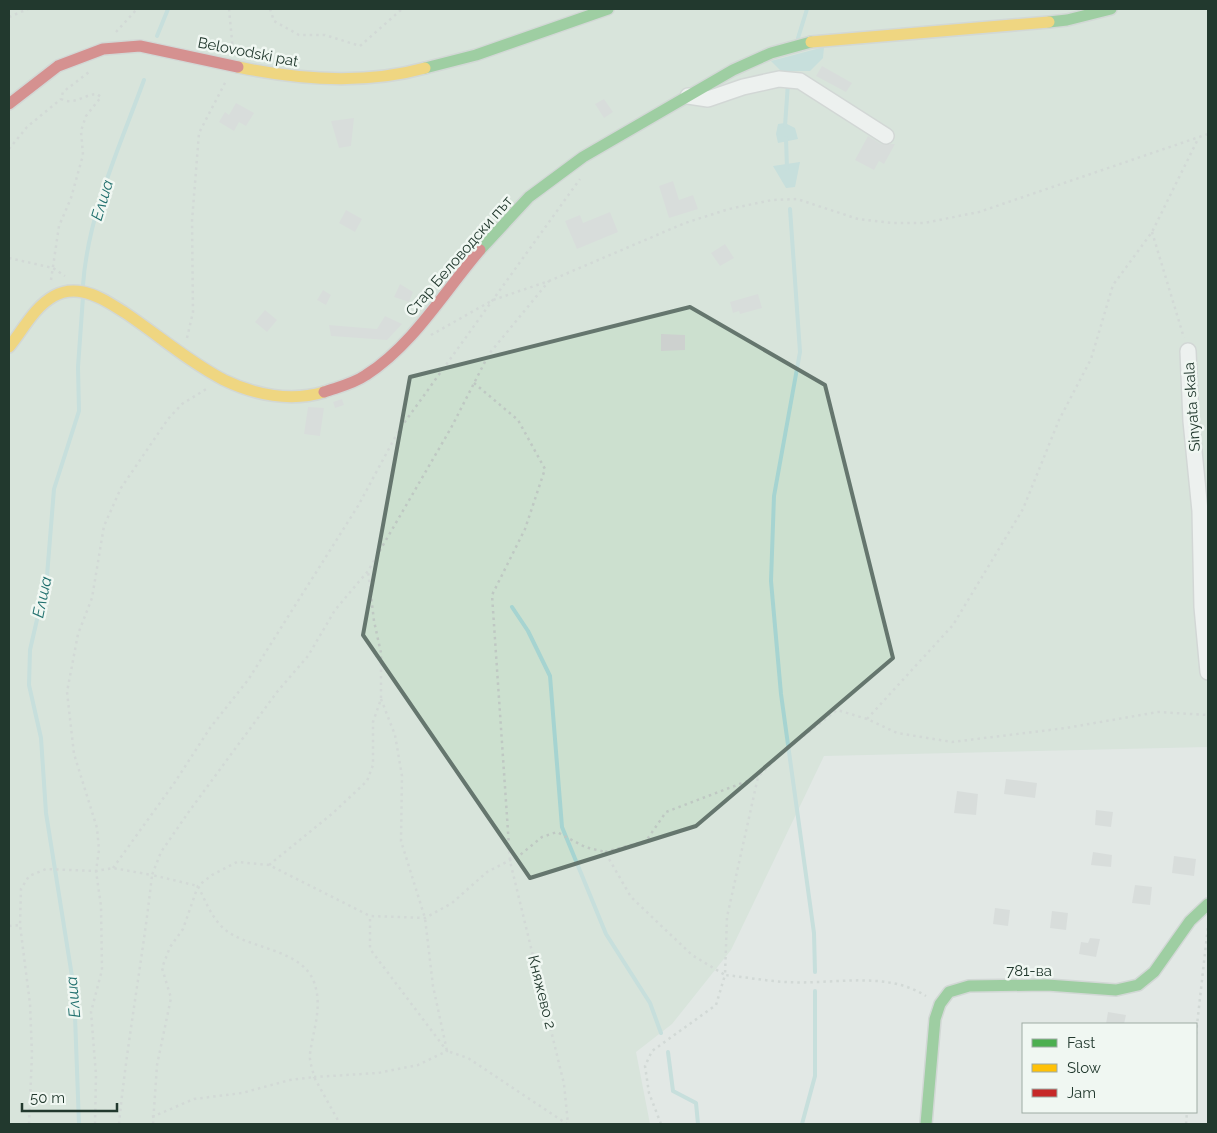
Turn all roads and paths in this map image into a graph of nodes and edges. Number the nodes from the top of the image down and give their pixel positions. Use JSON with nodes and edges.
{"nodes":[{"id":1,"x":28,"y":9,"type":"edge"},
{"id":2,"x":137,"y":9,"type":"edge"},
{"id":3,"x":229,"y":9,"type":"edge"},
{"id":4,"x":270,"y":9,"type":"edge"},
{"id":5,"x":402,"y":9,"type":"edge"},
{"id":6,"x":608,"y":9,"type":"edge"},
{"id":7,"x":1111,"y":9,"type":"edge"},
{"id":8,"x":9,"y":17,"type":"edge"},
{"id":9,"x":103,"y":49,"type":"junction"},
{"id":10,"x":235,"y":65,"type":"junction"},
{"id":11,"x":688,"y":96,"type":"junction"},
{"id":12,"x":61,"y":99,"type":"junction"},
{"id":13,"x":9,"y":104,"type":"edge"},
{"id":14,"x":1208,"y":134,"type":"edge"},
{"id":15,"x":886,"y":136,"type":"dead end"},
{"id":16,"x":1198,"y":139,"type":"junction"},
{"id":17,"x":9,"y":148,"type":"edge"},
{"id":18,"x":583,"y":175,"type":"dead end"},
{"id":19,"x":1152,"y":232,"type":"junction"},
{"id":20,"x":9,"y":258,"type":"edge"},
{"id":21,"x":53,"y":268,"type":"junction"},
{"id":22,"x":549,"y":281,"type":"junction"},
{"id":23,"x":82,"y":292,"type":"junction"},
{"id":24,"x":493,"y":300,"type":"junction"},
{"id":25,"x":46,"y":302,"type":"junction"},
{"id":26,"x":425,"y":339,"type":"dead end"},
{"id":27,"x":9,"y":347,"type":"edge"},
{"id":28,"x":1188,"y":351,"type":"joint"},
{"id":29,"x":183,"y":354,"type":"junction"},
{"id":30,"x":222,"y":379,"type":"junction"},
{"id":31,"x":474,"y":383,"type":"junction"},
{"id":32,"x":368,"y":571,"type":"junction"},
{"id":33,"x":1208,"y":672,"type":"edge"},
{"id":34,"x":381,"y":699,"type":"junction"},
{"id":35,"x":1208,"y":715,"type":"edge"},
{"id":36,"x":867,"y":719,"type":"junction"},
{"id":37,"x":758,"y":777,"type":"junction"},
{"id":38,"x":605,"y":852,"type":"junction"},
{"id":39,"x":510,"y":861,"type":"junction"},
{"id":40,"x":269,"y":865,"type":"junction"},
{"id":41,"x":113,"y":868,"type":"junction"},
{"id":42,"x":96,"y":871,"type":"junction"},
{"id":43,"x":152,"y":874,"type":"junction"},
{"id":44,"x":198,"y":886,"type":"junction"},
{"id":45,"x":1208,"y":904,"type":"edge"},
{"id":46,"x":370,"y":916,"type":"junction"},
{"id":47,"x":425,"y":918,"type":"junction"},
{"id":48,"x":20,"y":925,"type":"junction"},
{"id":49,"x":1208,"y":925,"type":"edge"},
{"id":50,"x":9,"y":926,"type":"edge"},
{"id":51,"x":725,"y":975,"type":"junction"},
{"id":52,"x":940,"y":1004,"type":"junction"},
{"id":53,"x":1197,"y":1025,"type":"edge"},
{"id":54,"x":447,"y":1052,"type":"junction"},
{"id":55,"x":314,"y":1077,"type":"junction"},
{"id":56,"x":152,"y":1117,"type":"junction"},
{"id":57,"x":29,"y":1124,"type":"edge"},
{"id":58,"x":95,"y":1124,"type":"edge"},
{"id":59,"x":119,"y":1124,"type":"edge"},
{"id":60,"x":153,"y":1124,"type":"edge"},
{"id":61,"x":340,"y":1124,"type":"edge"},
{"id":62,"x":568,"y":1124,"type":"edge"},
{"id":63,"x":661,"y":1124,"type":"edge"},
{"id":64,"x":926,"y":1124,"type":"edge"}],
"edges":[{"from":1,"to":8,"type":"path"},
{"from":2,"to":9,"type":"path"},
{"from":3,"to":10,"type":"path"},
{"from":4,"to":5,"type":"path"},
{"from":6,"to":10,"type":"street","name":"Belovodski pat"},
{"from":7,"to":11,"type":"street","name":"Стар Беловодски път"},
{"from":9,"to":10,"type":"street","name":"Belovodski pat"},
{"from":9,"to":12,"type":"path"},
{"from":9,"to":13,"type":"street","name":"Belovodski pat"},
{"from":10,"to":29,"type":"path"},
{"from":11,"to":15,"type":"street"},
{"from":11,"to":30,"type":"street","name":"Стар Беловодски път"},
{"from":12,"to":17,"type":"path"},
{"from":12,"to":21,"type":"path"},
{"from":14,"to":16,"type":"path"},
{"from":16,"to":19,"type":"path"},
{"from":16,"to":22,"type":"path"},
{"from":18,"to":24,"type":"path"},
{"from":19,"to":28,"type":"path"},
{"from":19,"to":36,"type":"path"},
{"from":20,"to":21,"type":"path"},
{"from":21,"to":23,"type":"path"},
{"from":21,"to":25,"type":"path"},
{"from":22,"to":24,"type":"path"},
{"from":22,"to":31,"type":"path"},
{"from":23,"to":25,"type":"street"},
{"from":23,"to":29,"type":"street","name":"Стар Беловодски път"},
{"from":24,"to":26,"type":"path"},
{"from":24,"to":41,"type":"path"},
{"from":25,"to":27,"type":"street"},
{"from":28,"to":33,"type":"street","name":"Sinyata skala"},
{"from":29,"to":30,"type":"street","name":"Стар Беловодски път"},
{"from":30,"to":42,"type":"path"},
{"from":31,"to":32,"type":"path"},
{"from":31,"to":39,"type":"path","name":"Княжево 2"},
{"from":32,"to":34,"type":"path"},
{"from":32,"to":43,"type":"path"},
{"from":34,"to":40,"type":"path"},
{"from":34,"to":47,"type":"path"},
{"from":35,"to":36,"type":"path"},
{"from":36,"to":37,"type":"path"},
{"from":37,"to":38,"type":"path"},
{"from":37,"to":51,"type":"path"},
{"from":38,"to":39,"type":"path"},
{"from":38,"to":51,"type":"path"},
{"from":39,"to":47,"type":"path"},
{"from":39,"to":62,"type":"path","name":"Княжево 2"},
{"from":40,"to":44,"type":"path"},
{"from":40,"to":46,"type":"path"},
{"from":41,"to":42,"type":"path"},
{"from":41,"to":43,"type":"path"},
{"from":42,"to":48,"type":"path"},
{"from":42,"to":58,"type":"path"},
{"from":43,"to":44,"type":"path"},
{"from":43,"to":59,"type":"path"},
{"from":44,"to":55,"type":"path"},
{"from":44,"to":56,"type":"path"},
{"from":45,"to":52,"type":"street","name":"781-ва"},
{"from":46,"to":47,"type":"path"},
{"from":46,"to":54,"type":"path"},
{"from":47,"to":54,"type":"path"},
{"from":48,"to":50,"type":"path"},
{"from":48,"to":57,"type":"path"},
{"from":49,"to":53,"type":"path"},
{"from":51,"to":52,"type":"path"},
{"from":51,"to":63,"type":"path"},
{"from":52,"to":64,"type":"street"},
{"from":54,"to":55,"type":"path"},
{"from":54,"to":62,"type":"path"},
{"from":55,"to":56,"type":"path"},
{"from":55,"to":61,"type":"path"},
{"from":56,"to":60,"type":"path"}]}
